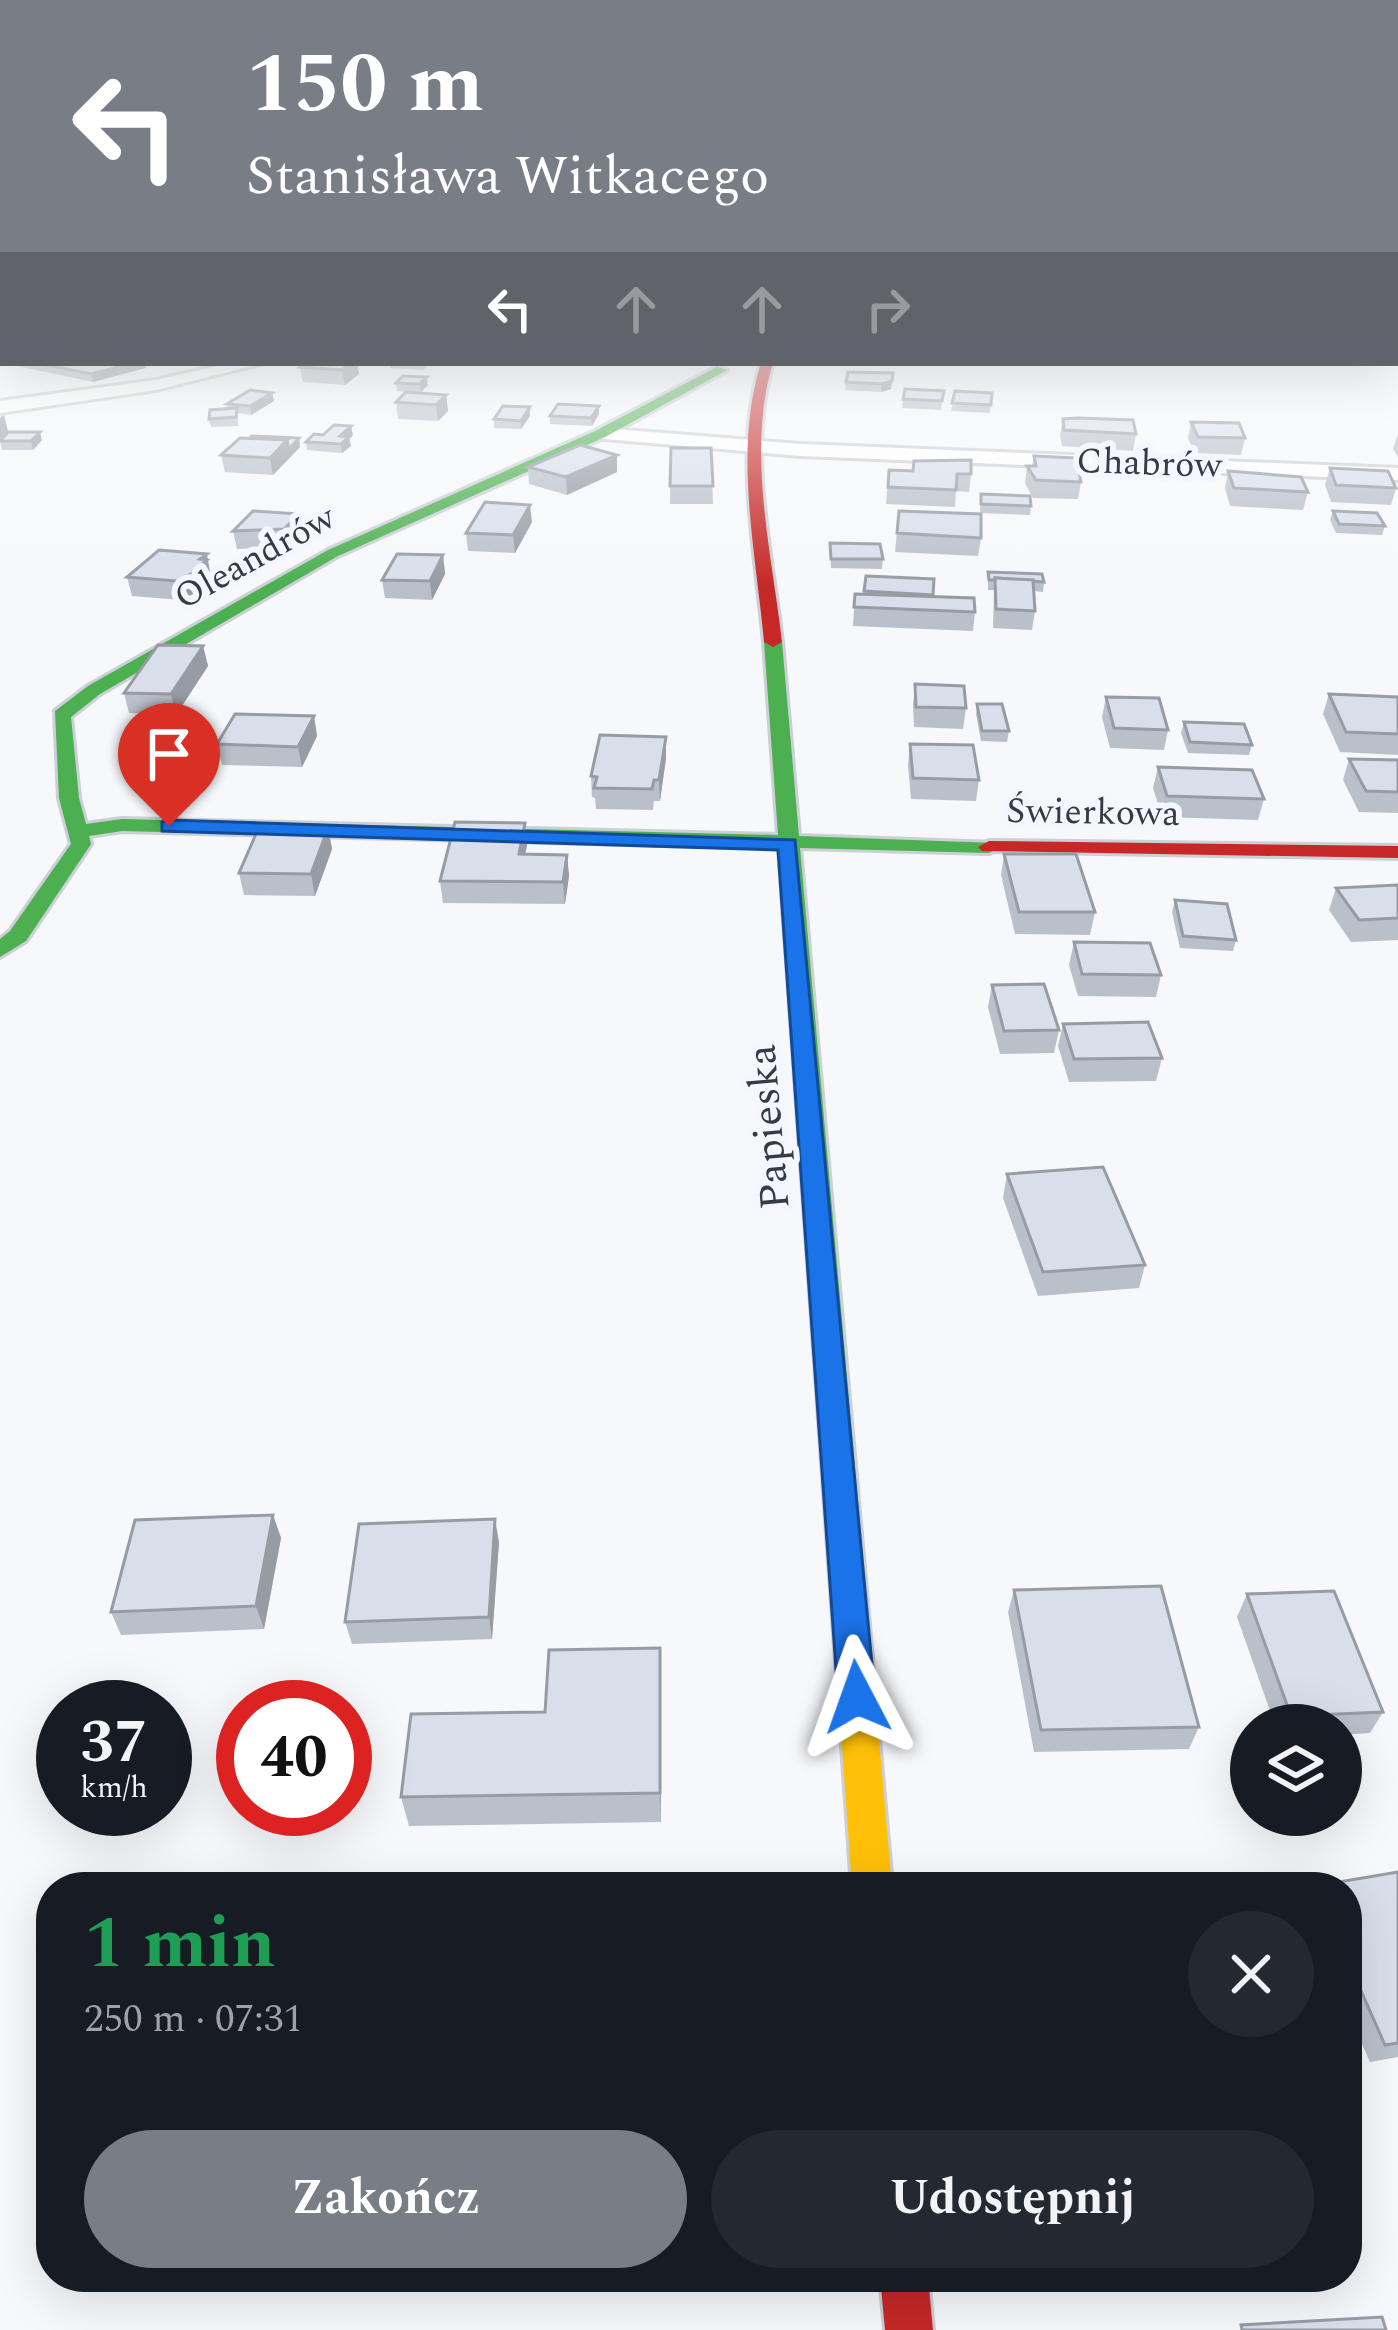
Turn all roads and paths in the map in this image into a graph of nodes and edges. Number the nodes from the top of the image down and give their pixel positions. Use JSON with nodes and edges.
{"nodes":[{"id":1,"x":225,"y":370,"type":"edge"},
{"id":2,"x":721,"y":370,"type":"dead end"},
{"id":3,"x":763,"y":370,"type":"edge"},
{"id":4,"x":0,"y":407,"type":"edge"},
{"id":5,"x":600,"y":434,"type":"junction"},
{"id":6,"x":757,"y":446,"type":"junction"},
{"id":7,"x":1398,"y":474,"type":"edge"},
{"id":8,"x":78,"y":832,"type":"junction"},
{"id":9,"x":788,"y":844,"type":"junction"},
{"id":10,"x":1398,"y":852,"type":"edge"},
{"id":11,"x":0,"y":950,"type":"edge"},
{"id":12,"x":871,"y":1872,"type":"edge"},
{"id":13,"x":905,"y":2292,"type":"edge"},
{"id":14,"x":909,"y":2330,"type":"edge"}],
"edges":[{"from":1,"to":4,"type":"street"},
{"from":2,"to":5,"type":"street","name":"Oleandrów"},
{"from":3,"to":6,"type":"street","name":"Papieska"},
{"from":5,"to":6,"type":"street","name":"Oleandrów"},
{"from":5,"to":8,"type":"street","name":"Oleandrów"},
{"from":6,"to":7,"type":"street","name":"Chabrów"},
{"from":6,"to":9,"type":"street","name":"Papieska"},
{"from":8,"to":9,"type":"street","name":"Świerkowa"},
{"from":8,"to":11,"type":"street"},
{"from":9,"to":10,"type":"street","name":"Świerkowa"},
{"from":9,"to":12,"type":"street","name":"Papieska"},
{"from":13,"to":14,"type":"street"}]}
